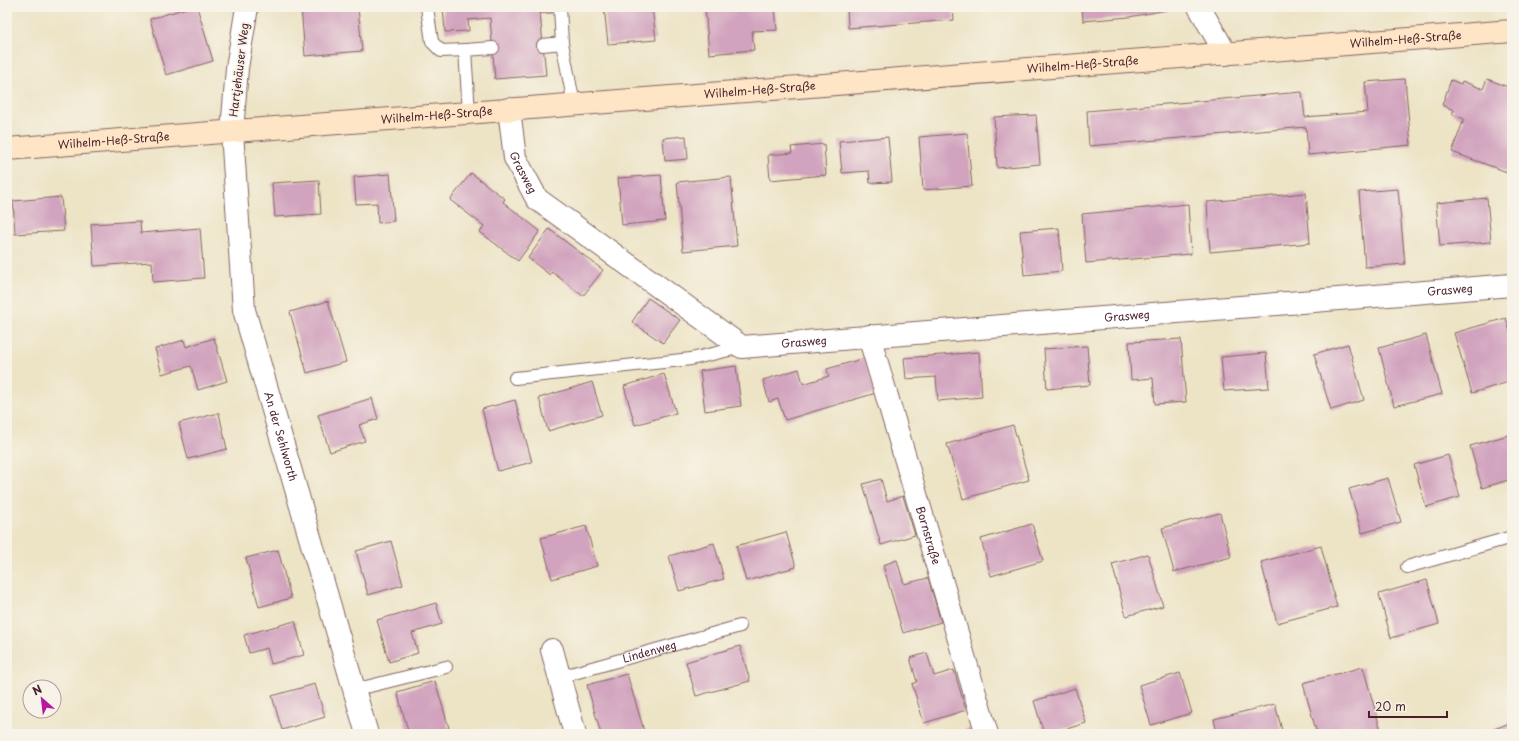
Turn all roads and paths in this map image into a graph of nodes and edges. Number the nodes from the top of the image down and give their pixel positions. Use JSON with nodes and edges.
{"nodes":[{"id":1,"x":247,"y":7,"type":"edge"},
{"id":2,"x":428,"y":7,"type":"edge"},
{"id":3,"x":560,"y":7,"type":"edge"},
{"id":4,"x":1200,"y":7,"type":"edge"},
{"id":5,"x":1512,"y":31,"type":"edge"},
{"id":6,"x":562,"y":43,"type":"junction"},
{"id":7,"x":543,"y":45,"type":"dead end"},
{"id":8,"x":493,"y":48,"type":"dead end"},
{"id":9,"x":464,"y":50,"type":"junction"},
{"id":10,"x":1226,"y":54,"type":"junction"},
{"id":11,"x":574,"y":104,"type":"junction"},
{"id":12,"x":509,"y":109,"type":"junction"},
{"id":13,"x":469,"y":113,"type":"junction"},
{"id":14,"x":232,"y":132,"type":"junction"},
{"id":15,"x":7,"y":149,"type":"edge"},
{"id":16,"x":1512,"y":285,"type":"edge"},
{"id":17,"x":870,"y":336,"type":"junction"},
{"id":18,"x":742,"y":347,"type":"junction"},
{"id":19,"x":514,"y":378,"type":"dead end"},
{"id":20,"x":1512,"y":537,"type":"edge"},
{"id":21,"x":1407,"y":567,"type":"dead end"},
{"id":22,"x":740,"y":626,"type":"dead end"},
{"id":23,"x":552,"y":650,"type":"dead end"},
{"id":24,"x":446,"y":667,"type":"dead end"},
{"id":25,"x":560,"y":677,"type":"junction"},
{"id":26,"x":354,"y":690,"type":"junction"},
{"id":27,"x":367,"y":734,"type":"edge"},
{"id":28,"x":575,"y":734,"type":"edge"},
{"id":29,"x":987,"y":734,"type":"edge"}],
"edges":[{"from":1,"to":14,"type":"street","name":"Hartjehäuser Weg"},
{"from":2,"to":9,"type":"lane"},
{"from":3,"to":6,"type":"lane"},
{"from":4,"to":10,"type":"street"},
{"from":5,"to":10,"type":"main road","name":"Wilhelm-Heß-Straße"},
{"from":6,"to":7,"type":"lane"},
{"from":6,"to":11,"type":"lane"},
{"from":8,"to":9,"type":"lane"},
{"from":9,"to":13,"type":"lane"},
{"from":10,"to":11,"type":"main road","name":"Wilhelm-Heß-Straße"},
{"from":11,"to":12,"type":"main road","name":"Wilhelm-Heß-Straße"},
{"from":12,"to":13,"type":"main road","name":"Wilhelm-Heß-Straße"},
{"from":12,"to":18,"type":"street","name":"Grasweg"},
{"from":13,"to":14,"type":"main road","name":"Wilhelm-Heß-Straße"},
{"from":14,"to":15,"type":"main road","name":"Wilhelm-Heß-Straße"},
{"from":14,"to":26,"type":"street","name":"An der Sehlworth"},
{"from":16,"to":17,"type":"street","name":"Grasweg"},
{"from":17,"to":18,"type":"street","name":"Grasweg"},
{"from":17,"to":29,"type":"street","name":"Bornstraße"},
{"from":18,"to":19,"type":"lane","name":"Grasweg"},
{"from":20,"to":21,"type":"lane"},
{"from":22,"to":25,"type":"lane","name":"Lindenweg"},
{"from":23,"to":25,"type":"street"},
{"from":24,"to":26,"type":"lane"},
{"from":25,"to":28,"type":"street"},
{"from":26,"to":27,"type":"street","name":"An der Sehlworth"}]}
